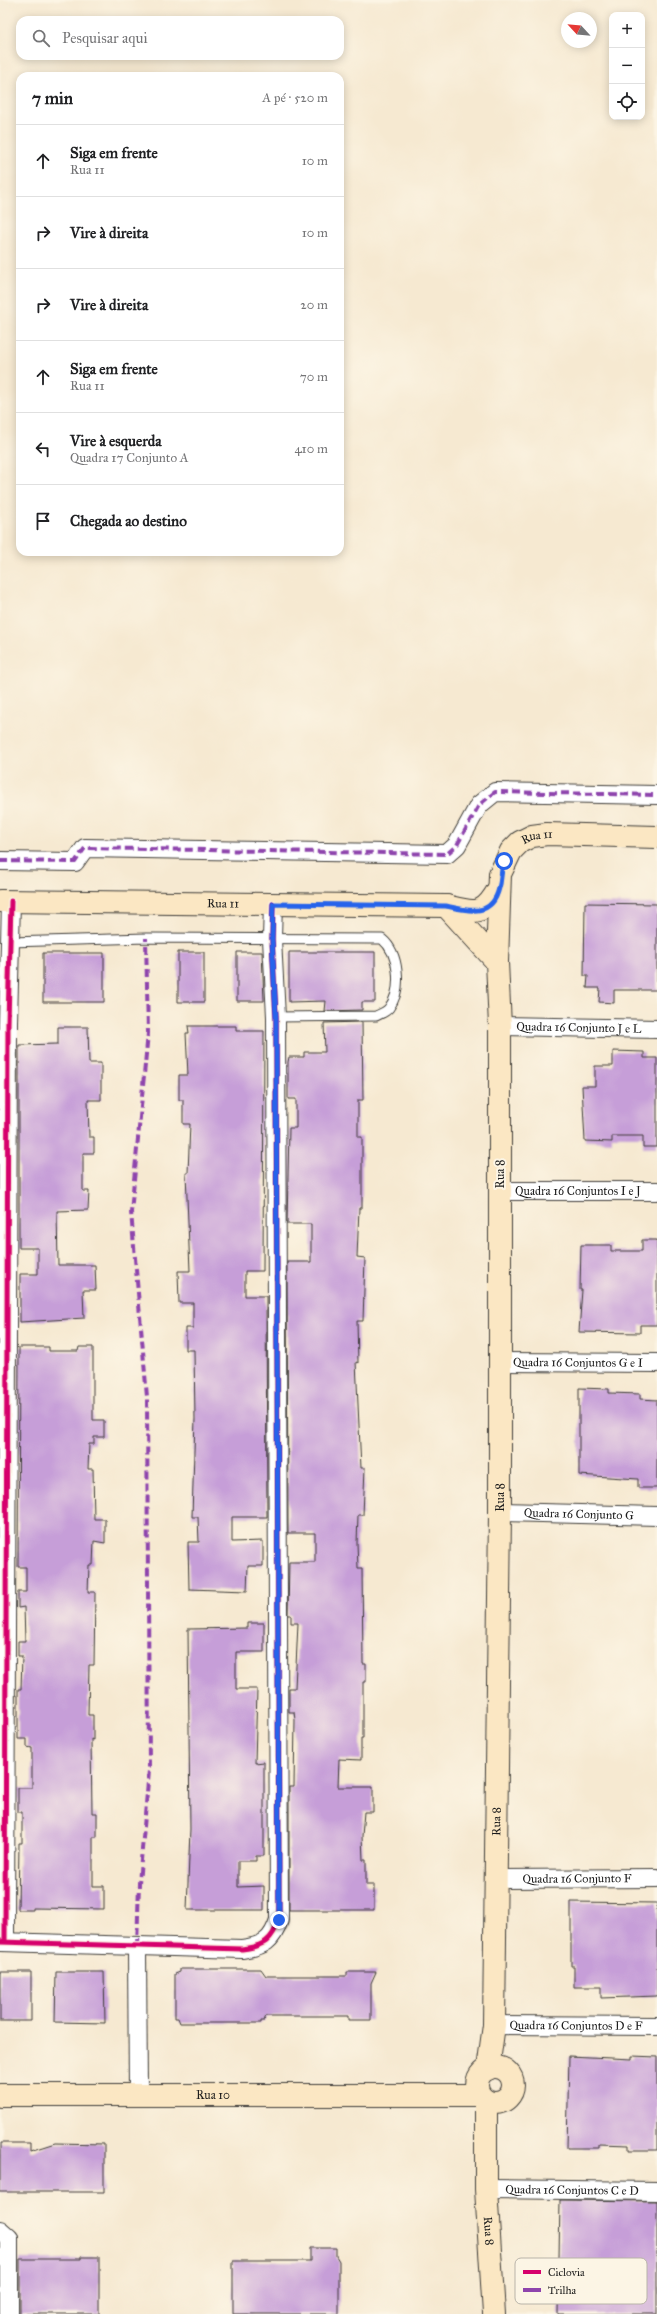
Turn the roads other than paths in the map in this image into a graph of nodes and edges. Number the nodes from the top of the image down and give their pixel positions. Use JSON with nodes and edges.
{"nodes":[{"id":1,"x":657,"y":795,"type":"edge"},
{"id":2,"x":657,"y":837,"type":"edge"},
{"id":3,"x":0,"y":862,"type":"edge"},
{"id":4,"x":499,"y":888,"type":"junction"},
{"id":5,"x":5,"y":901,"type":"edge"},
{"id":6,"x":273,"y":904,"type":"junction"},
{"id":7,"x":446,"y":906,"type":"junction"},
{"id":8,"x":272,"y":939,"type":"junction"},
{"id":9,"x":10,"y":942,"type":"junction"},
{"id":10,"x":497,"y":962,"type":"junction"},
{"id":11,"x":276,"y":1017,"type":"junction"},
{"id":12,"x":4,"y":1023,"type":"edge"},
{"id":13,"x":500,"y":1026,"type":"junction"},
{"id":14,"x":657,"y":1029,"type":"edge"},
{"id":15,"x":657,"y":1190,"type":"edge"},
{"id":16,"x":500,"y":1191,"type":"junction"},
{"id":17,"x":499,"y":1362,"type":"junction"},
{"id":18,"x":657,"y":1363,"type":"edge"},
{"id":19,"x":500,"y":1512,"type":"junction"},
{"id":20,"x":657,"y":1516,"type":"edge"},
{"id":21,"x":657,"y":1878,"type":"edge"},
{"id":22,"x":496,"y":1880,"type":"junction"},
{"id":23,"x":3,"y":1942,"type":"edge"},
{"id":24,"x":137,"y":1946,"type":"junction"},
{"id":25,"x":657,"y":2026,"type":"edge"},
{"id":26,"x":494,"y":2029,"type":"junction"},
{"id":27,"x":491,"y":2070,"type":"junction"},
{"id":28,"x":0,"y":2095,"type":"edge"},
{"id":29,"x":138,"y":2095,"type":"junction"},
{"id":30,"x":426,"y":2095,"type":"junction"},
{"id":31,"x":490,"y":2099,"type":"junction"},
{"id":32,"x":486,"y":2189,"type":"junction"},
{"id":33,"x":657,"y":2191,"type":"edge"},
{"id":34,"x":4,"y":2234,"type":"edge"},
{"id":35,"x":9,"y":2314,"type":"edge"},
{"id":36,"x":494,"y":2314,"type":"edge"}],
"edges":[{"from":1,"to":3,"type":"street"},
{"from":2,"to":4,"type":"main road","name":"Rua 11"},
{"from":4,"to":7,"type":"main road","name":"Rua 11"},
{"from":4,"to":10,"type":"main road","name":"Rua 11"},
{"from":5,"to":6,"type":"main road","name":"Rua 11"},
{"from":5,"to":9,"type":"street"},
{"from":6,"to":7,"type":"main road","name":"Rua 11"},
{"from":6,"to":8,"type":"street"},
{"from":7,"to":10,"type":"main road"},
{"from":8,"to":9,"type":"lane"},
{"from":8,"to":11,"type":"street"},
{"from":8,"to":11,"type":"lane"},
{"from":9,"to":12,"type":"street"},
{"from":10,"to":13,"type":"main road","name":"Rua 8"},
{"from":11,"to":24,"type":"street"},
{"from":12,"to":23,"type":"street"},
{"from":13,"to":14,"type":"street","name":"Quadra 16 Conjunto J e L"},
{"from":13,"to":16,"type":"main road","name":"Rua 8"},
{"from":15,"to":16,"type":"street","name":"Quadra 16 Conjuntos I e J"},
{"from":16,"to":17,"type":"main road","name":"Rua 8"},
{"from":17,"to":18,"type":"street","name":"Quadra 16 Conjuntos G e I"},
{"from":17,"to":19,"type":"main road","name":"Rua 8"},
{"from":19,"to":20,"type":"street","name":"Quadra 16 Conjunto G"},
{"from":19,"to":22,"type":"main road","name":"Rua 8"},
{"from":21,"to":22,"type":"street","name":"Quadra 16 Conjunto F"},
{"from":22,"to":26,"type":"main road","name":"Rua 8"},
{"from":23,"to":24,"type":"street"},
{"from":24,"to":29,"type":"street"},
{"from":25,"to":26,"type":"street","name":"Quadra 16 Conjuntos D e F"},
{"from":26,"to":27,"type":"main road","name":"Rua 8"},
{"from":27,"to":30,"type":"main road","name":"Rua 10"},
{"from":27,"to":31,"type":"main road","name":"Rua 8"},
{"from":27,"to":31,"type":"main road"},
{"from":28,"to":29,"type":"main road","name":"Rua 10"},
{"from":29,"to":30,"type":"main road","name":"Rua 10"},
{"from":30,"to":31,"type":"main road","name":"Rua 10"},
{"from":31,"to":32,"type":"main road","name":"Rua 8"},
{"from":32,"to":33,"type":"street","name":"Quadra 16 Conjuntos C e D"},
{"from":32,"to":36,"type":"main road","name":"Rua 8"},
{"from":34,"to":35,"type":"street"}]}
